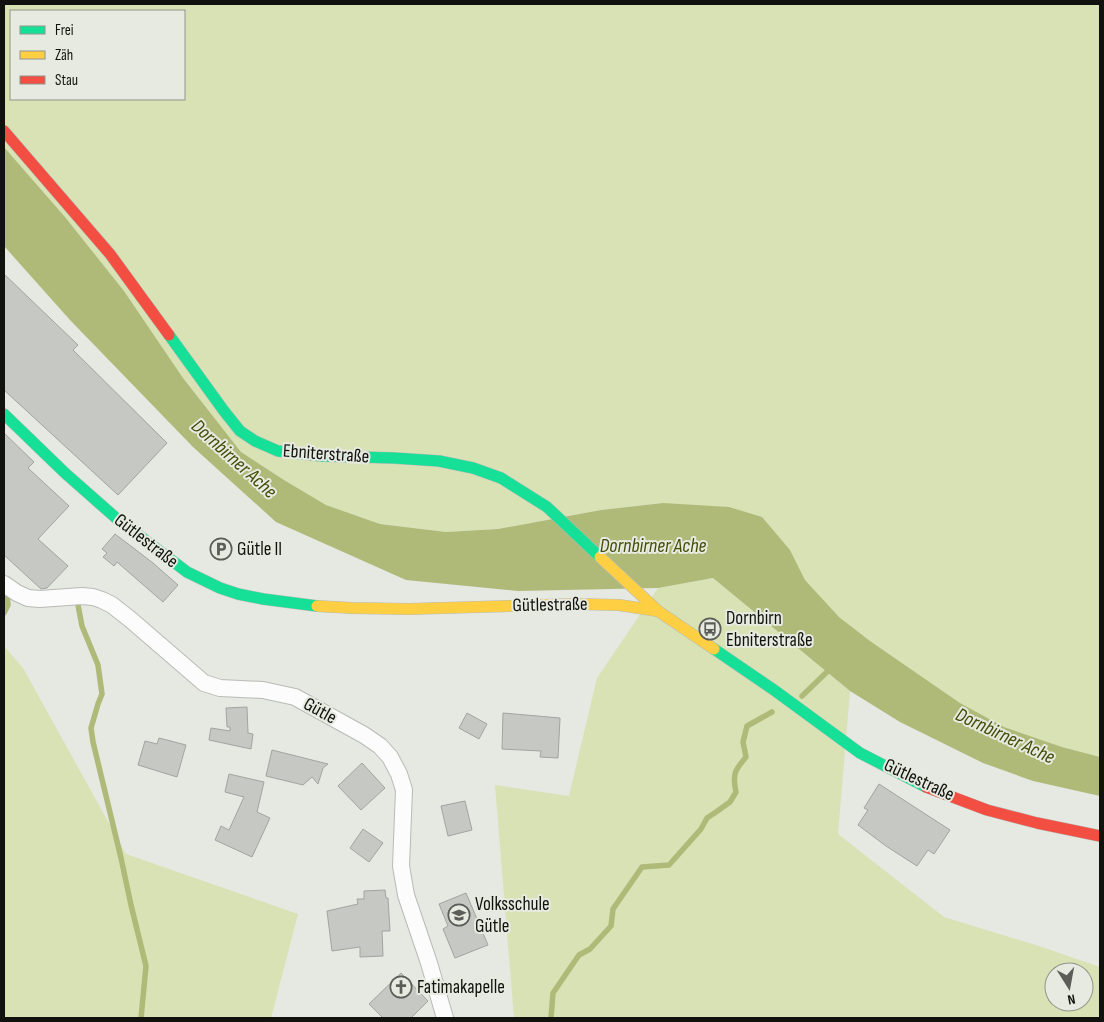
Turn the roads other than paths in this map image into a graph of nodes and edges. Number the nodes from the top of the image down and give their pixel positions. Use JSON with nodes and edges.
{"nodes":[{"id":1,"x":4,"y":131,"type":"edge"},
{"id":2,"x":4,"y":414,"type":"edge"},
{"id":3,"x":4,"y":584,"type":"edge"},
{"id":4,"x":658,"y":610,"type":"junction"},
{"id":5,"x":1100,"y":836,"type":"edge"},
{"id":6,"x":445,"y":1018,"type":"edge"}],
"edges":[{"from":1,"to":4,"type":"street","name":"Ebniterstraße"},
{"from":2,"to":4,"type":"street","name":"Gütlestraße"},
{"from":3,"to":6,"type":"street","name":"Gütle"},
{"from":4,"to":5,"type":"street","name":"Gütlestraße"}]}
